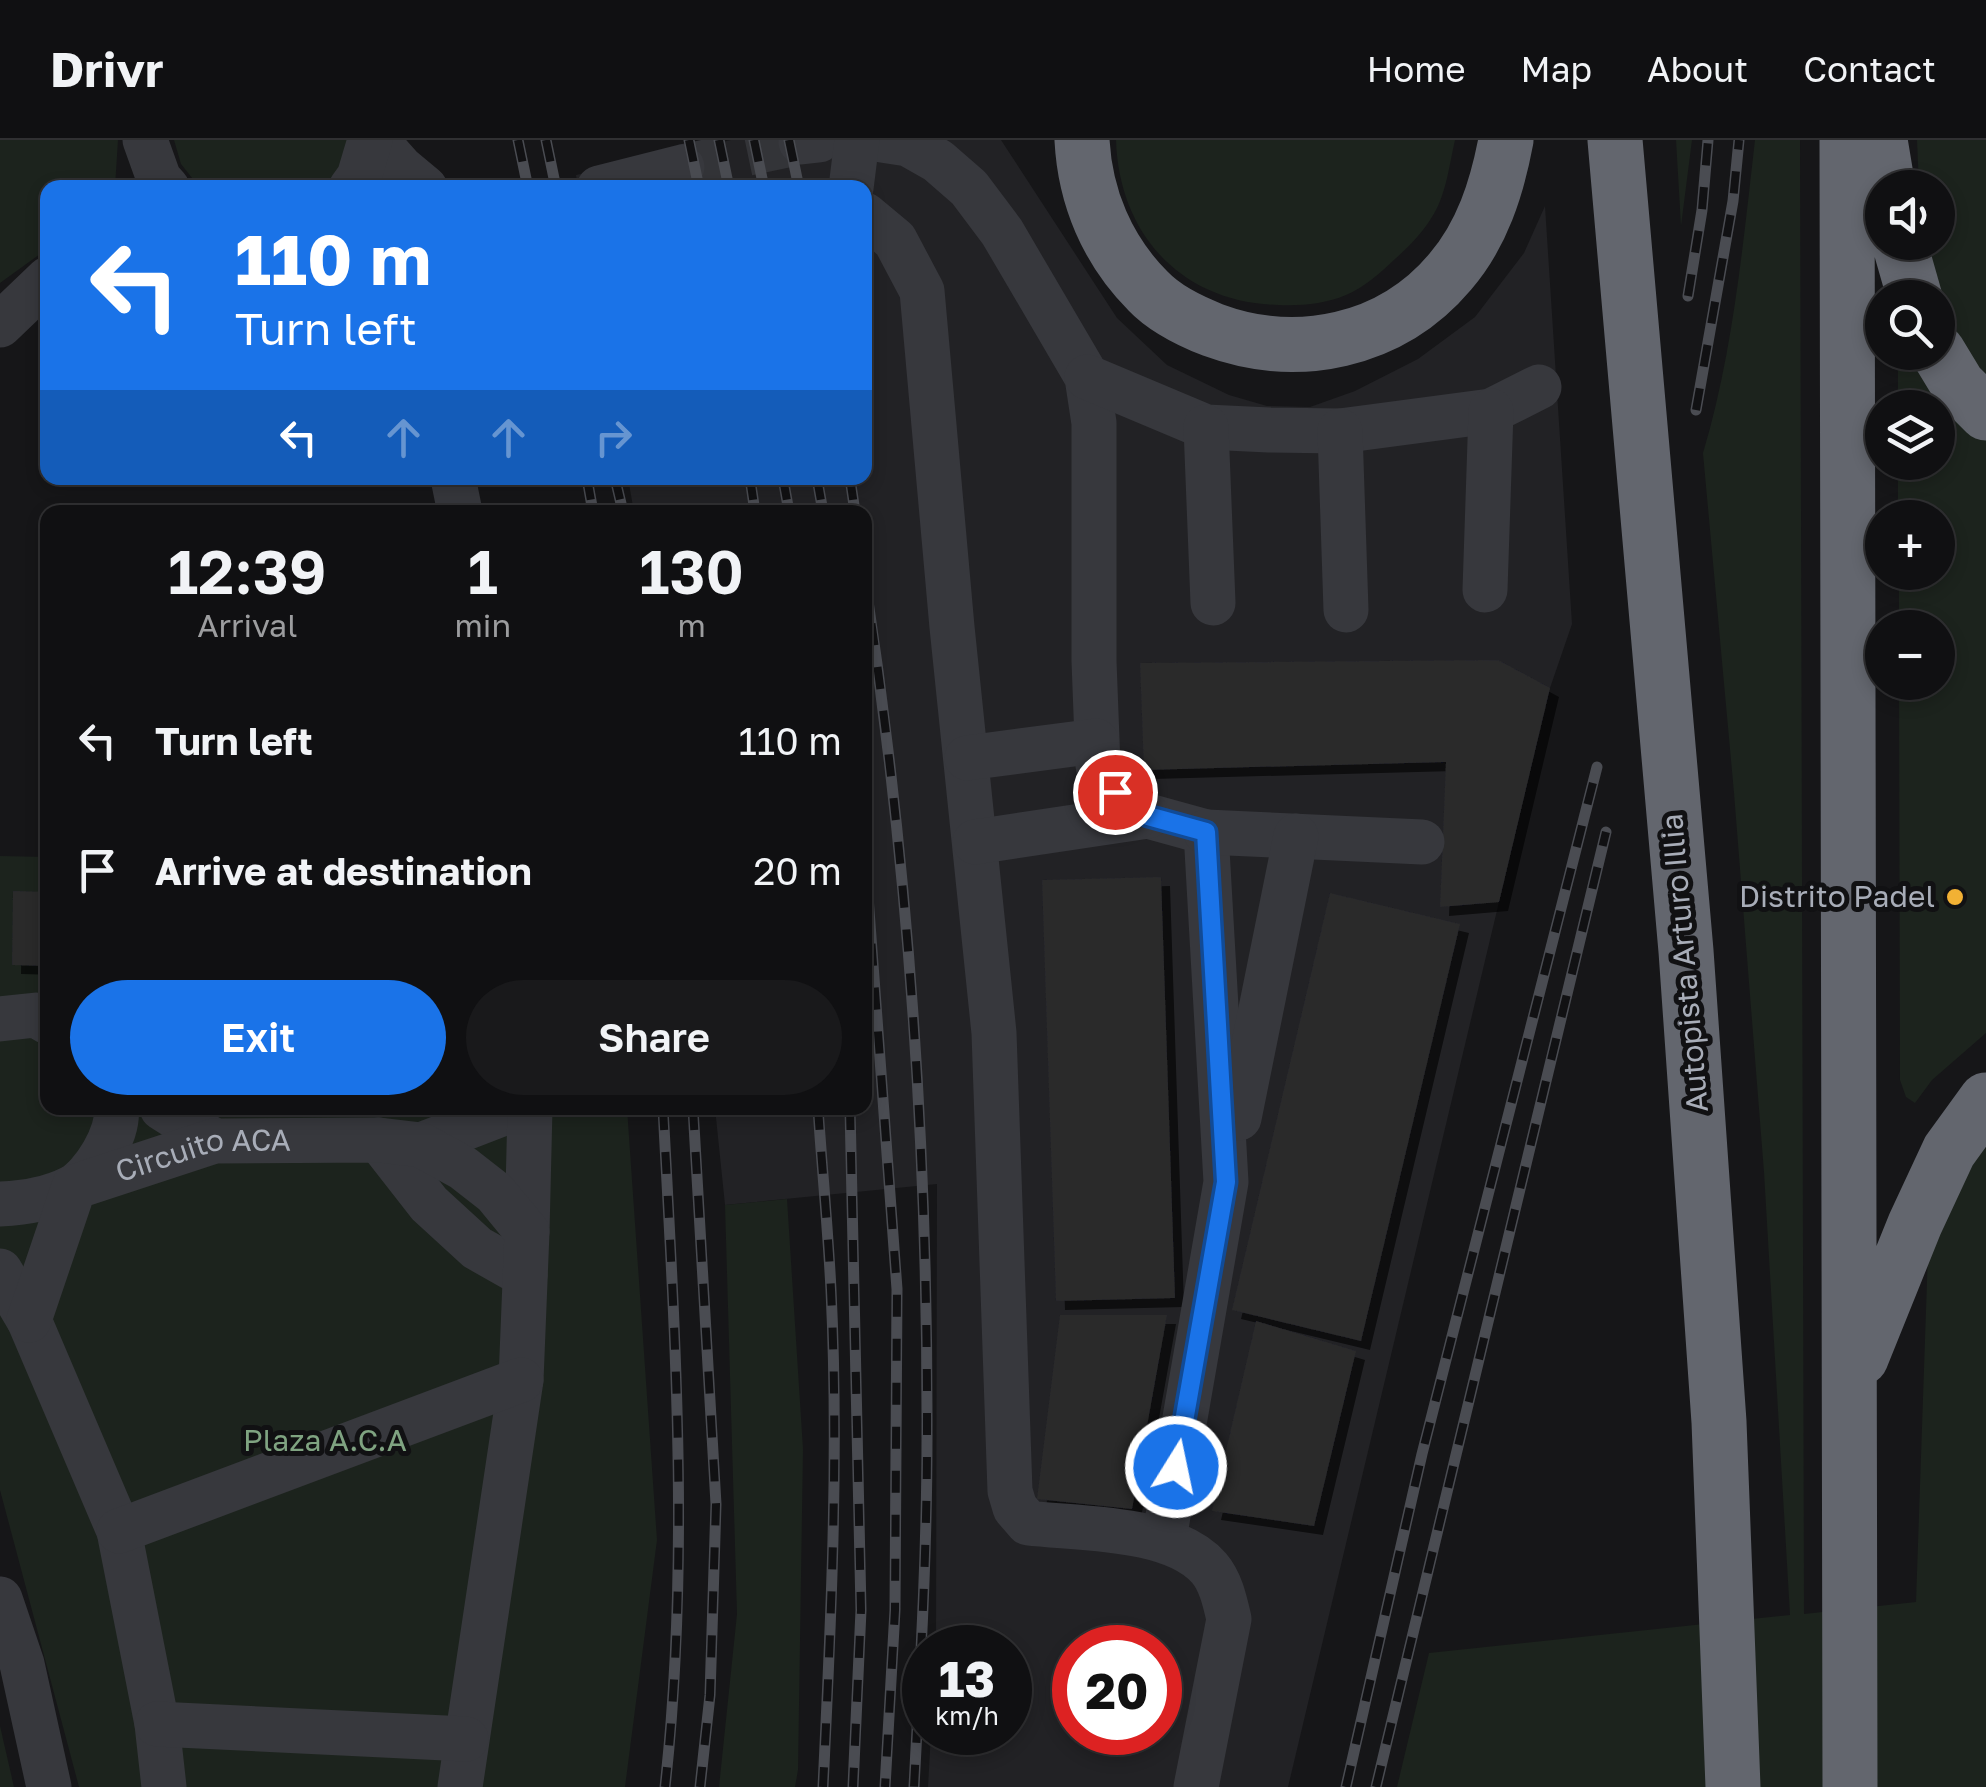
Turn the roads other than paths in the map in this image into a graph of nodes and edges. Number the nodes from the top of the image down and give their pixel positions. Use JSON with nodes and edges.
{"nodes":[{"id":1,"x":373,"y":140,"type":"edge"},
{"id":2,"x":857,"y":140,"type":"edge"},
{"id":3,"x":882,"y":140,"type":"edge"},
{"id":4,"x":1082,"y":140,"type":"edge"},
{"id":5,"x":1506,"y":140,"type":"edge"},
{"id":6,"x":1615,"y":140,"type":"edge"},
{"id":7,"x":1847,"y":140,"type":"edge"},
{"id":8,"x":1880,"y":140,"type":"edge"},
{"id":9,"x":145,"y":141,"type":"edge"},
{"id":10,"x":682,"y":167,"type":"tunnel mouth"},
{"id":11,"x":1885,"y":170,"type":"edge"},
{"id":12,"x":137,"y":180,"type":"edge"},
{"id":13,"x":160,"y":180,"type":"edge"},
{"id":14,"x":357,"y":180,"type":"edge"},
{"id":15,"x":415,"y":180,"type":"edge"},
{"id":16,"x":631,"y":180,"type":"edge"},
{"id":17,"x":852,"y":180,"type":"edge"},
{"id":18,"x":872,"y":221,"type":"edge"},
{"id":19,"x":40,"y":287,"type":"edge"},
{"id":20,"x":0,"y":325,"type":"edge"},
{"id":21,"x":1949,"y":370,"type":"edge"},
{"id":22,"x":1087,"y":377,"type":"junction"},
{"id":23,"x":1538,"y":387,"type":"dead end"},
{"id":24,"x":1491,"y":410,"type":"junction"},
{"id":25,"x":1986,"y":412,"type":"edge"},
{"id":26,"x":1206,"y":426,"type":"junction"},
{"id":27,"x":1340,"y":431,"type":"junction"},
{"id":28,"x":1485,"y":590,"type":"dead end"},
{"id":29,"x":1212,"y":603,"type":"dead end"},
{"id":30,"x":1346,"y":610,"type":"dead end"},
{"id":31,"x":1096,"y":741,"type":"junction"},
{"id":32,"x":967,"y":758,"type":"junction"},
{"id":33,"x":1148,"y":816,"type":"junction"},
{"id":34,"x":1206,"y":832,"type":"junction"},
{"id":35,"x":1296,"y":836,"type":"junction"},
{"id":36,"x":975,"y":842,"type":"junction"},
{"id":37,"x":1422,"y":842,"type":"dead end"},
{"id":38,"x":40,"y":1017,"type":"edge"},
{"id":39,"x":0,"y":1019,"type":"edge"},
{"id":40,"x":1986,"y":1100,"type":"edge"},
{"id":41,"x":117,"y":1115,"type":"edge"},
{"id":42,"x":173,"y":1115,"type":"edge"},
{"id":43,"x":493,"y":1115,"type":"edge"},
{"id":44,"x":530,"y":1115,"type":"edge"},
{"id":45,"x":214,"y":1141,"type":"junction"},
{"id":46,"x":400,"y":1142,"type":"junction"},
{"id":47,"x":1226,"y":1182,"type":"junction"},
{"id":48,"x":74,"y":1187,"type":"junction"},
{"id":49,"x":0,"y":1204,"type":"edge"},
{"id":50,"x":526,"y":1254,"type":"junction"},
{"id":51,"x":0,"y":1271,"type":"edge"},
{"id":52,"x":29,"y":1320,"type":"junction"},
{"id":53,"x":522,"y":1380,"type":"junction"},
{"id":54,"x":1851,"y":1384,"type":"junction"},
{"id":55,"x":119,"y":1531,"type":"junction"},
{"id":56,"x":1164,"y":1538,"type":"junction"},
{"id":57,"x":0,"y":1599,"type":"edge"},
{"id":58,"x":156,"y":1724,"type":"junction"},
{"id":59,"x":466,"y":1739,"type":"junction"},
{"id":60,"x":49,"y":1787,"type":"edge"},
{"id":61,"x":164,"y":1787,"type":"edge"},
{"id":62,"x":460,"y":1787,"type":"edge"},
{"id":63,"x":1196,"y":1787,"type":"edge"},
{"id":64,"x":1733,"y":1787,"type":"edge"},
{"id":65,"x":1850,"y":1787,"type":"edge"}],
"edges":[{"from":1,"to":14,"type":"street"},
{"from":1,"to":15,"type":"street"},
{"from":2,"to":17,"type":"street"},
{"from":3,"to":22,"type":"street"},
{"from":4,"to":5,"type":"highway"},
{"from":6,"to":64,"type":"highway","name":"Autopista Arturo Illia","bridge":true},
{"from":7,"to":54,"type":"highway"},
{"from":8,"to":11,"type":"highway"},
{"from":9,"to":12,"type":"street"},
{"from":9,"to":13,"type":"street"},
{"from":10,"to":16,"type":"street"},
{"from":18,"to":32,"type":"street"},
{"from":19,"to":20,"type":"street"},
{"from":21,"to":25,"type":"highway"},
{"from":22,"to":26,"type":"street"},
{"from":22,"to":31,"type":"street"},
{"from":23,"to":24,"type":"street"},
{"from":24,"to":27,"type":"street"},
{"from":24,"to":28,"type":"street"},
{"from":26,"to":27,"type":"street"},
{"from":26,"to":29,"type":"street"},
{"from":27,"to":30,"type":"street"},
{"from":31,"to":32,"type":"street"},
{"from":31,"to":33,"type":"street"},
{"from":32,"to":36,"type":"street"},
{"from":33,"to":34,"type":"street"},
{"from":33,"to":36,"type":"street"},
{"from":34,"to":35,"type":"street"},
{"from":34,"to":47,"type":"street"},
{"from":35,"to":37,"type":"street"},
{"from":35,"to":47,"type":"street"},
{"from":36,"to":56,"type":"street"},
{"from":38,"to":39,"type":"street"},
{"from":40,"to":54,"type":"highway"},
{"from":41,"to":48,"type":"street"},
{"from":42,"to":45,"type":"street"},
{"from":43,"to":46,"type":"street"},
{"from":44,"to":50,"type":"street"},
{"from":45,"to":46,"type":"street","name":"Circuito ACA"},
{"from":45,"to":48,"type":"street","name":"Circuito ACA"},
{"from":46,"to":50,"type":"street"},
{"from":47,"to":56,"type":"street"},
{"from":48,"to":49,"type":"street"},
{"from":48,"to":52,"type":"street","name":"Circuito ACA"},
{"from":50,"to":53,"type":"street"},
{"from":51,"to":52,"type":"street"},
{"from":52,"to":55,"type":"street"},
{"from":53,"to":55,"type":"street"},
{"from":53,"to":59,"type":"street"},
{"from":54,"to":65,"type":"highway"},
{"from":55,"to":58,"type":"street"},
{"from":56,"to":63,"type":"street"},
{"from":57,"to":60,"type":"street"},
{"from":58,"to":59,"type":"street"},
{"from":58,"to":61,"type":"street"},
{"from":59,"to":62,"type":"street"}]}
